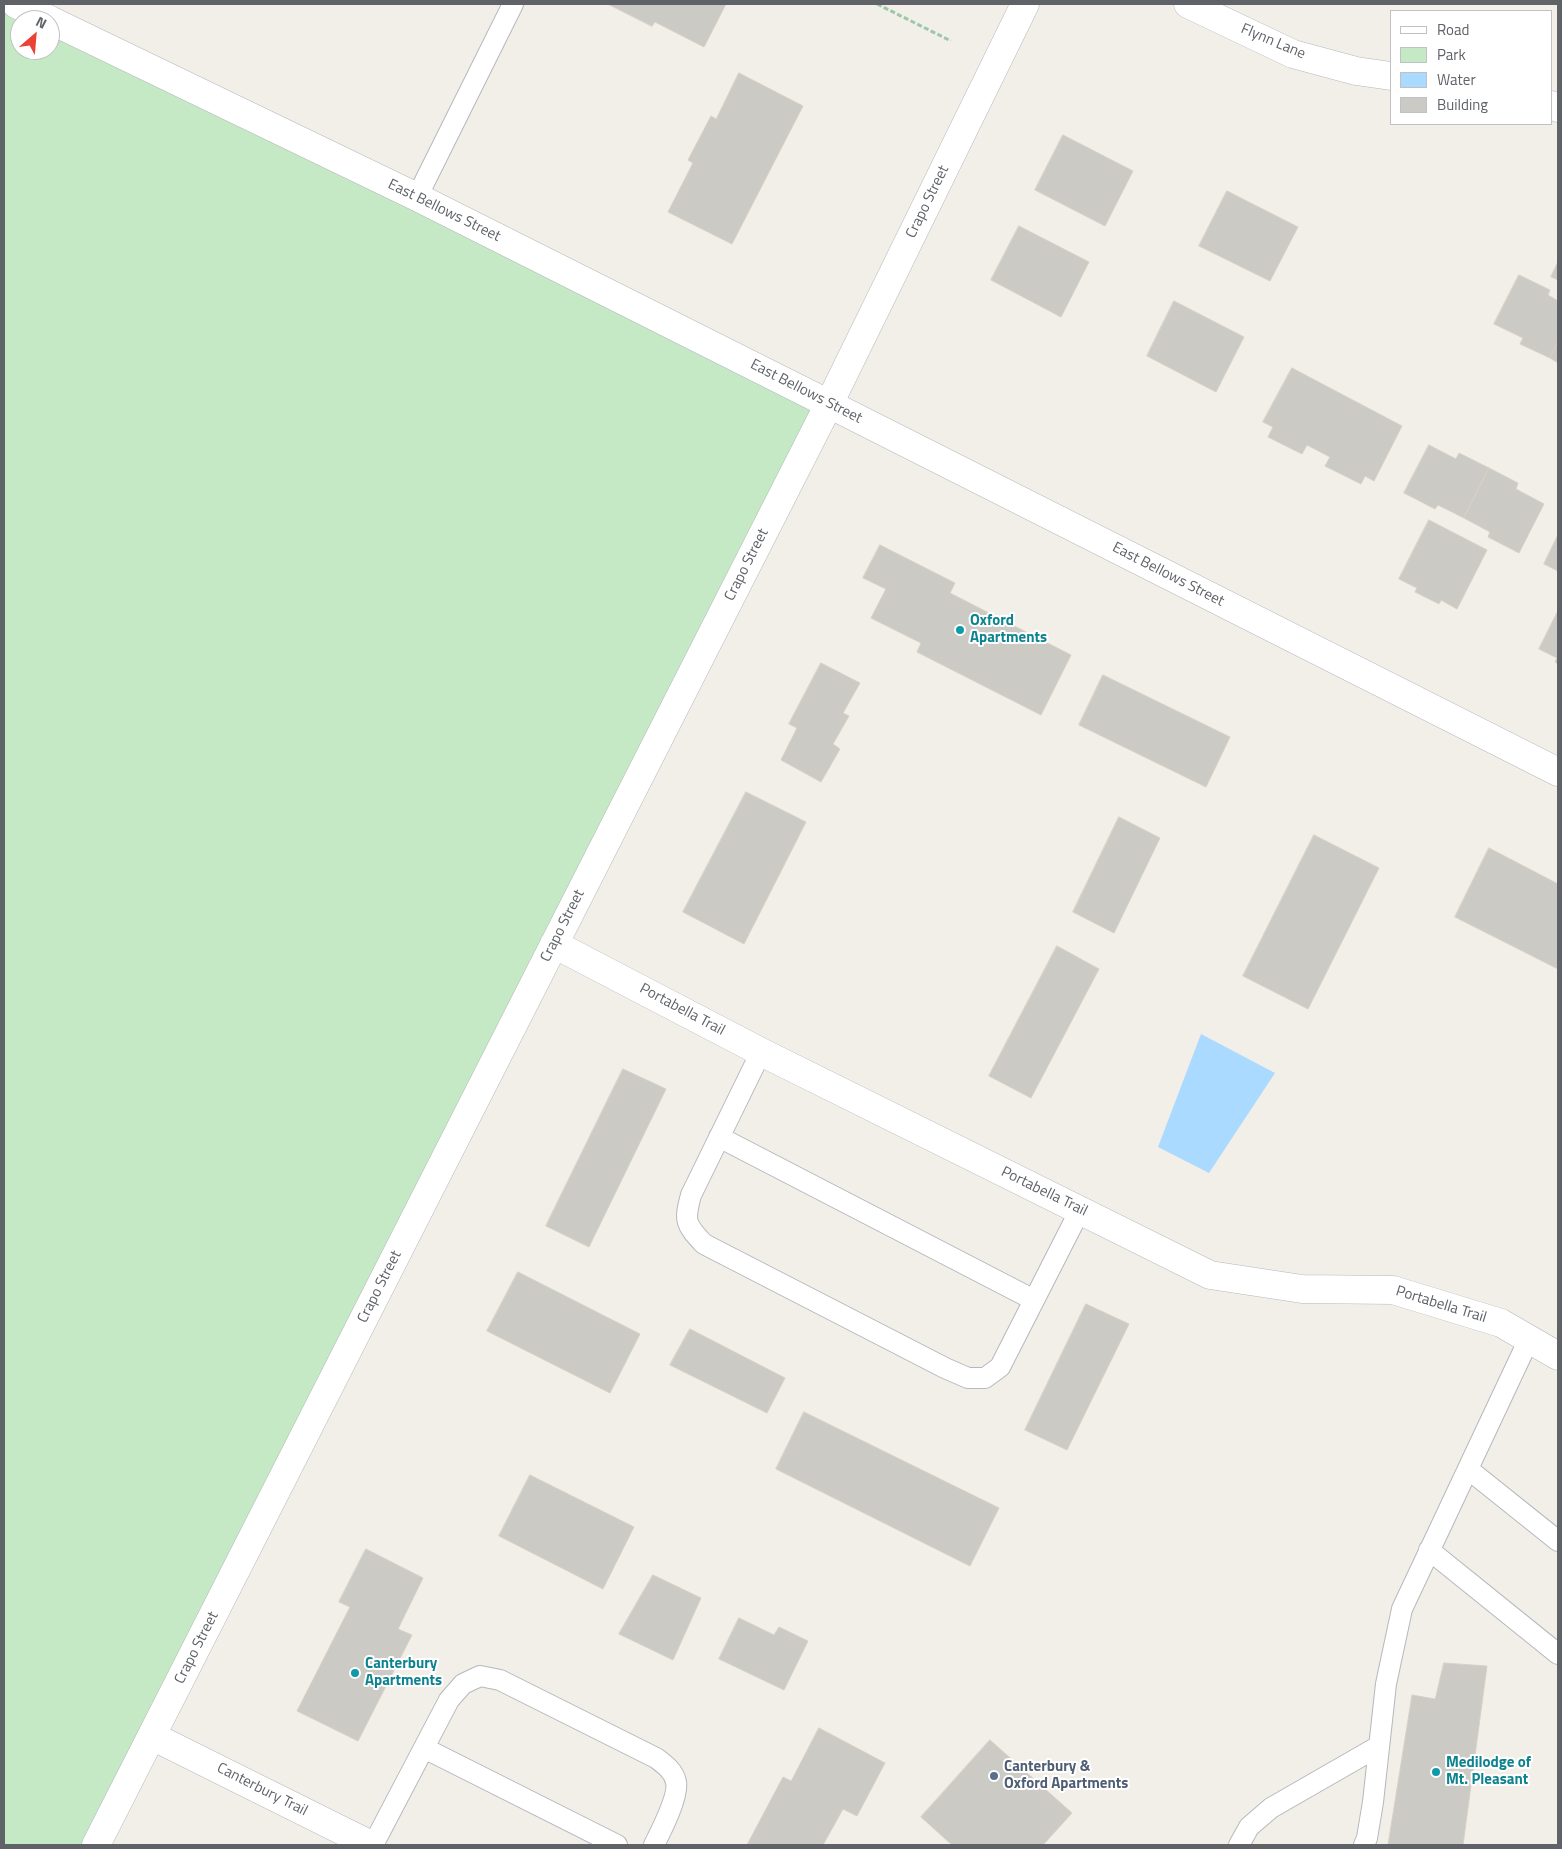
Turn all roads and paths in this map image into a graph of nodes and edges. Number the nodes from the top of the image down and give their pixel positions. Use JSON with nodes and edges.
{"nodes":[{"id":1,"x":16,"y":4,"type":"edge"},
{"id":2,"x":513,"y":4,"type":"edge"},
{"id":3,"x":877,"y":4,"type":"edge"},
{"id":4,"x":1025,"y":4,"type":"edge"},
{"id":5,"x":1188,"y":4,"type":"edge"},
{"id":6,"x":29,"y":10,"type":"edge"},
{"id":7,"x":60,"y":25,"type":"edge"},
{"id":8,"x":951,"y":40,"type":"dead end"},
{"id":9,"x":1390,"y":76,"type":"edge"},
{"id":10,"x":416,"y":197,"type":"junction"},
{"id":11,"x":829,"y":404,"type":"junction"},
{"id":12,"x":1558,"y":772,"type":"edge"},
{"id":13,"x":554,"y":944,"type":"junction"},
{"id":14,"x":761,"y":1052,"type":"junction"},
{"id":15,"x":719,"y":1137,"type":"junction"},
{"id":16,"x":1080,"y":1210,"type":"junction"},
{"id":17,"x":1034,"y":1300,"type":"junction"},
{"id":18,"x":1529,"y":1339,"type":"junction"},
{"id":19,"x":1558,"y":1356,"type":"edge"},
{"id":20,"x":1468,"y":1469,"type":"junction"},
{"id":21,"x":1558,"y":1541,"type":"edge"},
{"id":22,"x":1429,"y":1550,"type":"junction"},
{"id":23,"x":1558,"y":1654,"type":"edge"},
{"id":24,"x":152,"y":1736,"type":"junction"},
{"id":25,"x":1379,"y":1746,"type":"junction"},
{"id":26,"x":424,"y":1748,"type":"junction"},
{"id":27,"x":96,"y":1845,"type":"edge"},
{"id":28,"x":372,"y":1845,"type":"edge"},
{"id":29,"x":617,"y":1845,"type":"edge"},
{"id":30,"x":654,"y":1845,"type":"edge"},
{"id":31,"x":1239,"y":1845,"type":"edge"},
{"id":32,"x":1364,"y":1845,"type":"edge"}],
"edges":[{"from":1,"to":6,"type":"street","name":"East Bellows Street"},
{"from":2,"to":10,"type":"lane"},
{"from":3,"to":8,"type":"path"},
{"from":4,"to":11,"type":"street","name":"Crapo Street"},
{"from":5,"to":9,"type":"street","name":"Flynn Lane"},
{"from":7,"to":10,"type":"street","name":"East Bellows Street"},
{"from":10,"to":11,"type":"street","name":"East Bellows Street"},
{"from":11,"to":12,"type":"street","name":"East Bellows Street"},
{"from":11,"to":13,"type":"street","name":"Crapo Street"},
{"from":13,"to":14,"type":"street","name":"Portabella Trail"},
{"from":13,"to":24,"type":"street","name":"Crapo Street"},
{"from":14,"to":15,"type":"lane"},
{"from":14,"to":16,"type":"street","name":"Portabella Trail"},
{"from":15,"to":17,"type":"lane"},
{"from":15,"to":17,"type":"lane"},
{"from":16,"to":17,"type":"lane"},
{"from":16,"to":18,"type":"street","name":"Portabella Trail"},
{"from":18,"to":19,"type":"street","name":"Portabella Trail"},
{"from":18,"to":20,"type":"lane"},
{"from":20,"to":21,"type":"lane"},
{"from":20,"to":22,"type":"lane"},
{"from":22,"to":23,"type":"lane"},
{"from":22,"to":25,"type":"lane"},
{"from":24,"to":27,"type":"street","name":"Crapo Street"},
{"from":24,"to":28,"type":"street","name":"Canterbury Trail"},
{"from":25,"to":31,"type":"lane"},
{"from":25,"to":32,"type":"lane"},
{"from":26,"to":28,"type":"lane"},
{"from":26,"to":29,"type":"lane"},
{"from":26,"to":30,"type":"lane"}]}
